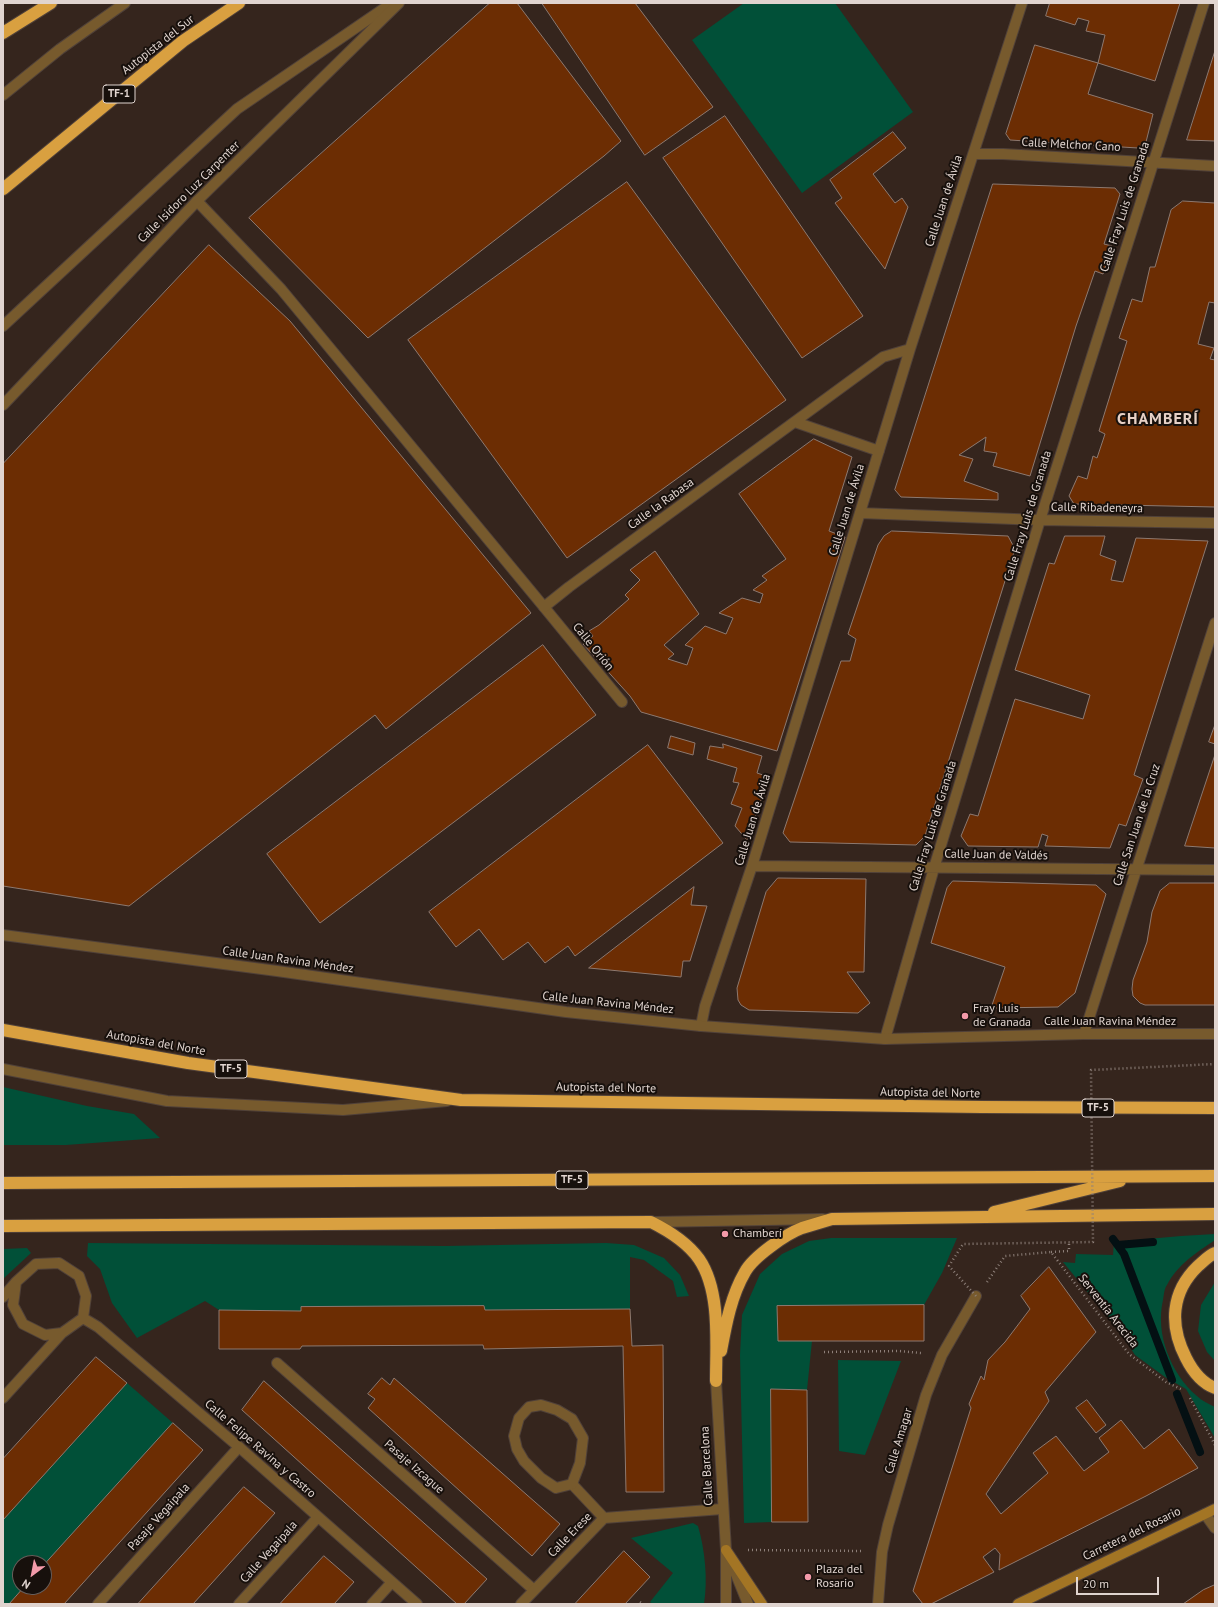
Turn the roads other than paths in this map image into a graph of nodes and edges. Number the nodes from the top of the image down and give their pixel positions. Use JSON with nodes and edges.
{"nodes":[{"id":1,"x":51,"y":3,"type":"edge"},
{"id":2,"x":126,"y":3,"type":"edge"},
{"id":3,"x":239,"y":3,"type":"edge"},
{"id":4,"x":392,"y":3,"type":"edge"},
{"id":5,"x":399,"y":3,"type":"edge"},
{"id":6,"x":1022,"y":3,"type":"edge"},
{"id":7,"x":1204,"y":3,"type":"edge"},
{"id":8,"x":3,"y":33,"type":"edge"},
{"id":9,"x":3,"y":95,"type":"edge"},
{"id":10,"x":974,"y":154,"type":"junction"},
{"id":11,"x":1153,"y":163,"type":"junction"},
{"id":12,"x":1215,"y":166,"type":"edge"},
{"id":13,"x":3,"y":189,"type":"edge"},
{"id":14,"x":198,"y":201,"type":"junction"},
{"id":15,"x":3,"y":326,"type":"edge"},
{"id":16,"x":910,"y":350,"type":"junction"},
{"id":17,"x":3,"y":405,"type":"edge"},
{"id":18,"x":795,"y":422,"type":"junction"},
{"id":19,"x":879,"y":451,"type":"junction"},
{"id":20,"x":860,"y":513,"type":"junction"},
{"id":21,"x":1040,"y":520,"type":"junction"},
{"id":22,"x":1215,"y":523,"type":"edge"},
{"id":23,"x":544,"y":608,"type":"junction"},
{"id":24,"x":1215,"y":623,"type":"edge"},
{"id":25,"x":622,"y":702,"type":"dead end"},
{"id":26,"x":752,"y":866,"type":"junction"},
{"id":27,"x":934,"y":868,"type":"junction"},
{"id":28,"x":1136,"y":870,"type":"junction"},
{"id":29,"x":1215,"y":870,"type":"edge"},
{"id":30,"x":3,"y":935,"type":"edge"},
{"id":31,"x":700,"y":1026,"type":"junction"},
{"id":32,"x":3,"y":1030,"type":"edge"},
{"id":33,"x":1084,"y":1034,"type":"junction"},
{"id":34,"x":1215,"y":1034,"type":"edge"},
{"id":35,"x":885,"y":1040,"type":"junction"},
{"id":36,"x":3,"y":1069,"type":"edge"},
{"id":37,"x":461,"y":1100,"type":"junction"},
{"id":38,"x":1215,"y":1108,"type":"edge"},
{"id":39,"x":1141,"y":1176,"type":"junction"},
{"id":40,"x":1215,"y":1176,"type":"edge"},
{"id":41,"x":3,"y":1183,"type":"edge"},
{"id":42,"x":1215,"y":1214,"type":"edge"},
{"id":43,"x":973,"y":1216,"type":"junction"},
{"id":44,"x":832,"y":1219,"type":"junction"},
{"id":45,"x":651,"y":1222,"type":"junction"},
{"id":46,"x":3,"y":1226,"type":"edge"},
{"id":47,"x":1215,"y":1253,"type":"edge"},
{"id":48,"x":16,"y":1282,"type":"junction"},
{"id":49,"x":978,"y":1293,"type":"road end"},
{"id":50,"x":3,"y":1297,"type":"edge"},
{"id":51,"x":83,"y":1318,"type":"junction"},
{"id":52,"x":62,"y":1333,"type":"junction"},
{"id":53,"x":277,"y":1363,"type":"dead end"},
{"id":54,"x":716,"y":1381,"type":"junction"},
{"id":55,"x":1215,"y":1388,"type":"edge"},
{"id":56,"x":3,"y":1398,"type":"edge"},
{"id":57,"x":240,"y":1447,"type":"junction"},
{"id":58,"x":572,"y":1484,"type":"junction"},
{"id":59,"x":722,"y":1509,"type":"junction"},
{"id":60,"x":1215,"y":1509,"type":"edge"},
{"id":61,"x":1205,"y":1514,"type":"junction"},
{"id":62,"x":318,"y":1517,"type":"junction"},
{"id":63,"x":604,"y":1518,"type":"junction"},
{"id":64,"x":1215,"y":1528,"type":"edge"},
{"id":65,"x":726,"y":1550,"type":"junction"},
{"id":66,"x":392,"y":1582,"type":"junction"},
{"id":67,"x":534,"y":1590,"type":"junction"},
{"id":68,"x":98,"y":1604,"type":"edge"},
{"id":69,"x":239,"y":1604,"type":"edge"},
{"id":70,"x":372,"y":1604,"type":"edge"},
{"id":71,"x":417,"y":1604,"type":"edge"},
{"id":72,"x":521,"y":1604,"type":"edge"},
{"id":73,"x":726,"y":1604,"type":"edge"},
{"id":74,"x":748,"y":1604,"type":"edge"},
{"id":75,"x":762,"y":1604,"type":"edge"},
{"id":76,"x":878,"y":1604,"type":"edge"},
{"id":77,"x":1018,"y":1604,"type":"edge"}],
"edges":[{"from":1,"to":8,"type":"highway"},
{"from":2,"to":9,"type":"street"},
{"from":3,"to":13,"type":"highway","name":"Autopista del Sur","number":"TF-1"},
{"from":4,"to":15,"type":"street"},
{"from":5,"to":14,"type":"street","name":"Calle Isidoro Luz Carpenter"},
{"from":6,"to":10,"type":"street","name":"Calle Juan de Ávila"},
{"from":7,"to":11,"type":"street","name":"Calle Fray Luis de Granada"},
{"from":10,"to":11,"type":"street","name":"Calle Melchor Cano"},
{"from":10,"to":16,"type":"street","name":"Calle Juan de Ávila"},
{"from":11,"to":12,"type":"street","name":"Calle Melchor Cano"},
{"from":11,"to":21,"type":"street","name":"Calle Fray Luis de Granada"},
{"from":14,"to":17,"type":"street","name":"Calle Isidoro Luz Carpenter"},
{"from":14,"to":23,"type":"street","name":"Calle Orión"},
{"from":16,"to":18,"type":"street","name":"Calle la Rabasa"},
{"from":16,"to":19,"type":"street","name":"Calle Juan de Ávila"},
{"from":18,"to":19,"type":"street"},
{"from":18,"to":23,"type":"street","name":"Calle la Rabasa"},
{"from":19,"to":20,"type":"street","name":"Calle Juan de Ávila"},
{"from":20,"to":21,"type":"street","name":"Calle Ribadeneyra"},
{"from":20,"to":26,"type":"street","name":"Calle Juan de Ávila"},
{"from":21,"to":22,"type":"street","name":"Calle Ribadeneyra"},
{"from":21,"to":27,"type":"street","name":"Calle Fray Luis de Granada"},
{"from":23,"to":25,"type":"street","name":"Calle Orión"},
{"from":24,"to":28,"type":"street","name":"Calle San Juan de la Cruz"},
{"from":26,"to":27,"type":"street","name":"Calle Juan de Valdés"},
{"from":26,"to":31,"type":"street","name":"Calle Juan de Ávila"},
{"from":27,"to":28,"type":"street","name":"Calle Juan de Valdés"},
{"from":27,"to":35,"type":"street","name":"Calle Fray Luis de Granada"},
{"from":28,"to":29,"type":"street","name":"Calle Juan de Valdés"},
{"from":28,"to":33,"type":"street","name":"Calle San Juan de la Cruz"},
{"from":30,"to":31,"type":"street","name":"Calle Juan Ravina Méndez"},
{"from":31,"to":35,"type":"street","name":"Calle Juan Ravina Méndez"},
{"from":32,"to":37,"type":"highway","name":"Autopista del Norte","number":"TF-5"},
{"from":33,"to":34,"type":"street","name":"Calle Juan Ravina Méndez"},
{"from":33,"to":35,"type":"street","name":"Calle Juan Ravina Méndez"},
{"from":36,"to":37,"type":"street"},
{"from":37,"to":38,"type":"highway","name":"Autopista del Norte","number":"TF-5"},
{"from":39,"to":40,"type":"highway","number":"TF-5"},
{"from":39,"to":41,"type":"highway","number":"TF-5"},
{"from":39,"to":43,"type":"highway"},
{"from":42,"to":43,"type":"highway"},
{"from":43,"to":44,"type":"highway"},
{"from":44,"to":45,"type":"street"},
{"from":44,"to":54,"type":"highway"},
{"from":45,"to":46,"type":"highway"},
{"from":45,"to":54,"type":"highway"},
{"from":47,"to":55,"type":"highway"},
{"from":48,"to":50,"type":"street"},
{"from":48,"to":51,"type":"street"},
{"from":48,"to":52,"type":"street"},
{"from":49,"to":76,"type":"street","name":"Calle Amagar"},
{"from":51,"to":52,"type":"street"},
{"from":51,"to":57,"type":"street","name":"Calle Felipe Ravina y Castro"},
{"from":52,"to":56,"type":"street"},
{"from":53,"to":67,"type":"street","name":"Pasaje Izcague"},
{"from":54,"to":59,"type":"street","name":"Calle Barcelona"},
{"from":57,"to":62,"type":"street","name":"Calle Felipe Ravina y Castro"},
{"from":57,"to":68,"type":"street","name":"Pasaje Vegaipala"},
{"from":58,"to":58,"type":"street"},
{"from":58,"to":63,"type":"street"},
{"from":59,"to":63,"type":"street","name":"Calle Erese"},
{"from":59,"to":65,"type":"street","name":"Calle Barcelona"},
{"from":60,"to":61,"type":"main road","name":"Carretera del Rosario"},
{"from":61,"to":64,"type":"street"},
{"from":61,"to":77,"type":"main road","name":"Carretera del Rosario"},
{"from":62,"to":66,"type":"street","name":"Calle Felipe Ravina y Castro"},
{"from":62,"to":69,"type":"street","name":"Calle Vegaipala"},
{"from":63,"to":67,"type":"street","name":"Calle Erese"},
{"from":65,"to":73,"type":"street"},
{"from":65,"to":74,"type":"street"},
{"from":65,"to":75,"type":"main road"},
{"from":66,"to":70,"type":"street"},
{"from":66,"to":71,"type":"street","name":"Calle Felipe Ravina y Castro"},
{"from":67,"to":72,"type":"street","name":"Calle Erese"}]}
